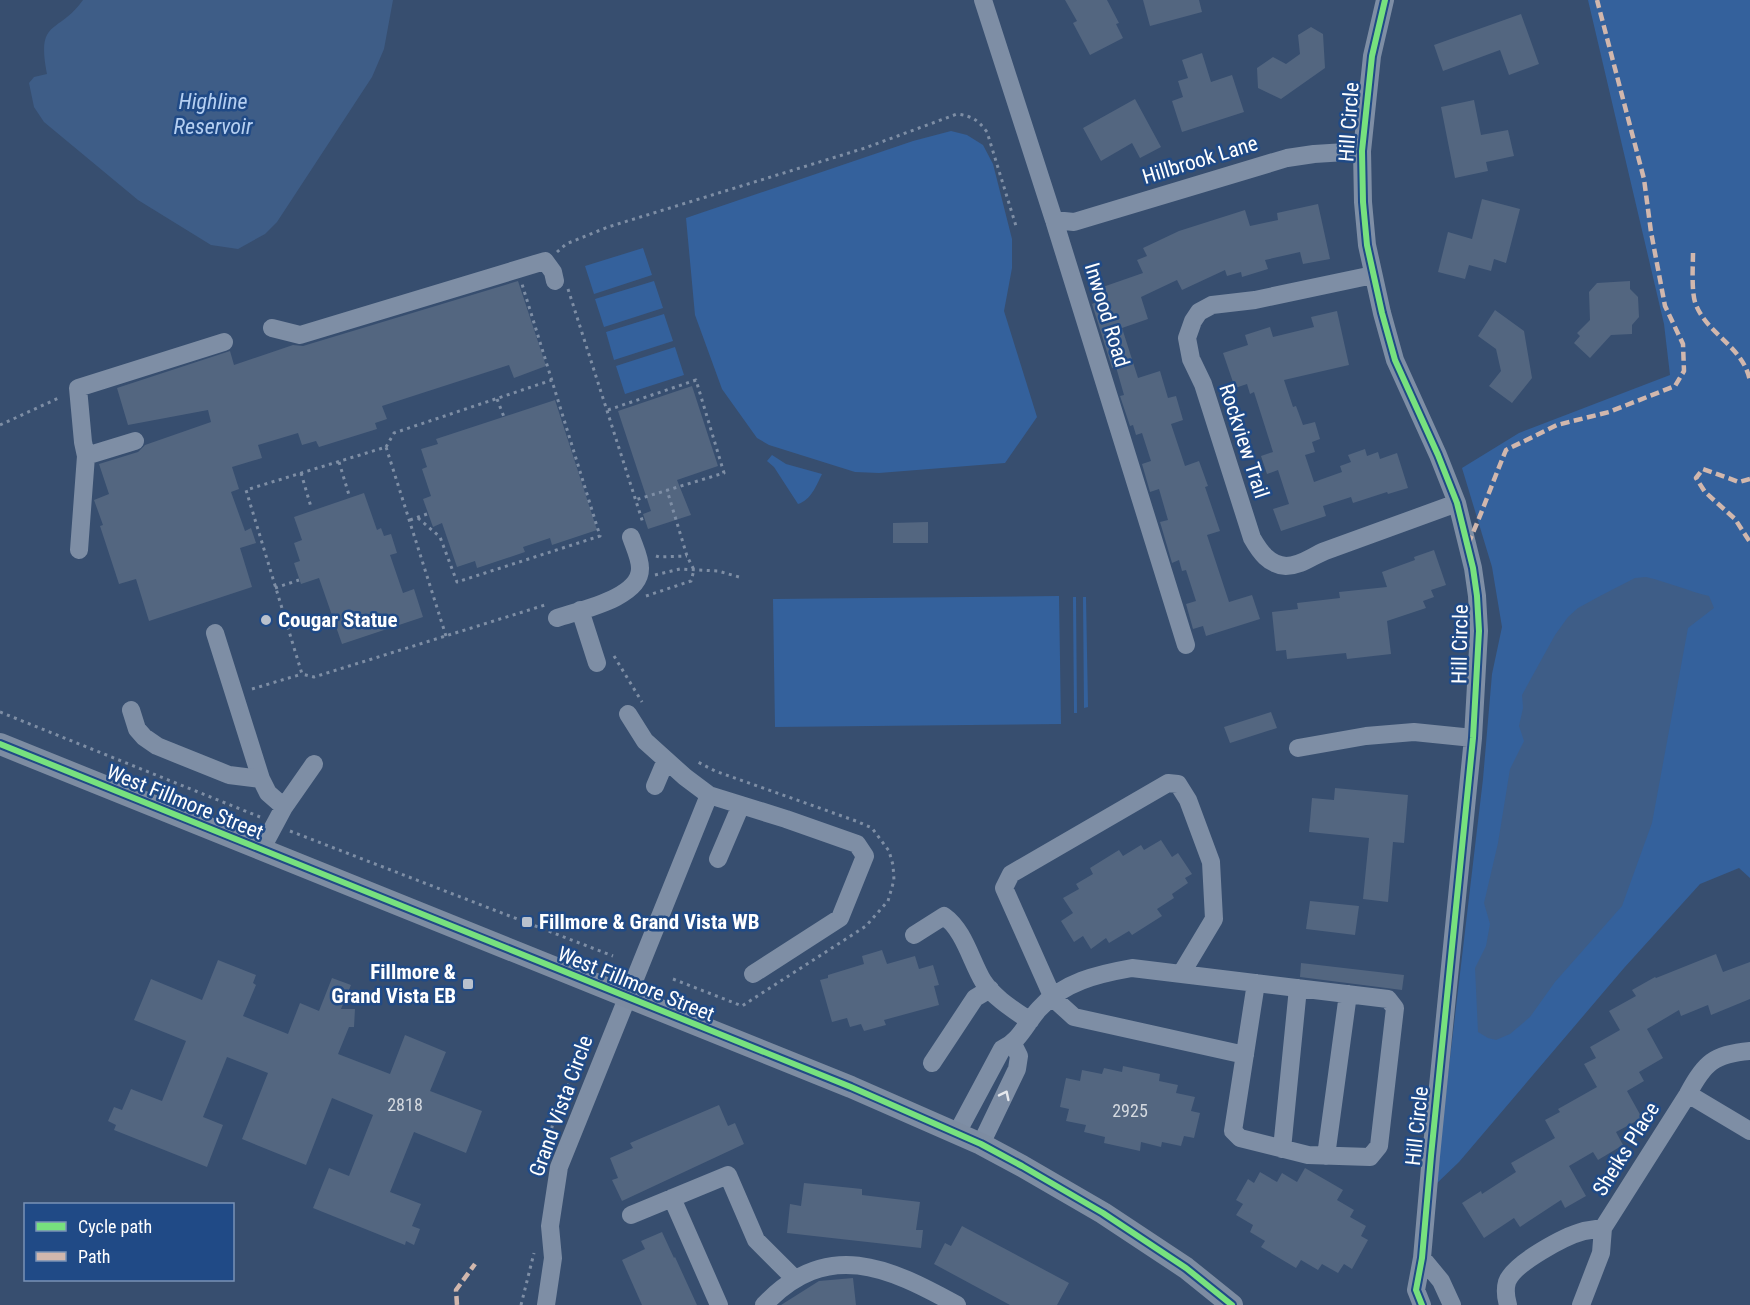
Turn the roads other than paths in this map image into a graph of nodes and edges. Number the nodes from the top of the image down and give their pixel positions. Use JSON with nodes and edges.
{"nodes":[{"id":1,"x":983,"y":0,"type":"edge"},
{"id":2,"x":1386,"y":0,"type":"edge"},
{"id":3,"x":1362,"y":151,"type":"junction"},
{"id":4,"x":1054,"y":220,"type":"junction"},
{"id":5,"x":1373,"y":275,"type":"junction"},
{"id":6,"x":561,"y":284,"type":"road end"},
{"id":7,"x":272,"y":328,"type":"dead end"},
{"id":8,"x":224,"y":342,"type":"dead end"},
{"id":9,"x":135,"y":441,"type":"dead end"},
{"id":10,"x":86,"y":456,"type":"junction"},
{"id":11,"x":1457,"y":503,"type":"junction"},
{"id":12,"x":638,"y":534,"type":"road end"},
{"id":13,"x":79,"y":550,"type":"dead end"},
{"id":14,"x":556,"y":609,"type":"road end"},
{"id":15,"x":580,"y":610,"type":"junction"},
{"id":16,"x":214,"y":633,"type":"dead end"},
{"id":17,"x":1186,"y":645,"type":"dead end"},
{"id":18,"x":606,"y":660,"type":"road end"},
{"id":19,"x":131,"y":710,"type":"dead end"},
{"id":20,"x":628,"y":714,"type":"dead end"},
{"id":21,"x":1473,"y":738,"type":"junction"},
{"id":22,"x":0,"y":744,"type":"edge"},
{"id":23,"x":1298,"y":748,"type":"dead end"},
{"id":24,"x":666,"y":760,"type":"junction"},
{"id":25,"x":314,"y":765,"type":"dead end"},
{"id":26,"x":261,"y":779,"type":"junction"},
{"id":27,"x":655,"y":786,"type":"dead end"},
{"id":28,"x":709,"y":795,"type":"junction"},
{"id":29,"x":741,"y":805,"type":"junction"},
{"id":30,"x":284,"y":807,"type":"junction"},
{"id":31,"x":261,"y":850,"type":"junction"},
{"id":32,"x":718,"y":859,"type":"dead end"},
{"id":33,"x":914,"y":935,"type":"dead end"},
{"id":34,"x":753,"y":974,"type":"dead end"},
{"id":35,"x":1181,"y":974,"type":"junction"},
{"id":36,"x":1253,"y":983,"type":"junction"},
{"id":37,"x":1298,"y":988,"type":"junction"},
{"id":38,"x":990,"y":989,"type":"junction"},
{"id":39,"x":1348,"y":994,"type":"junction"},
{"id":40,"x":627,"y":997,"type":"junction"},
{"id":41,"x":1053,"y":998,"type":"junction"},
{"id":42,"x":1030,"y":1021,"type":"junction"},
{"id":43,"x":1013,"y":1044,"type":"junction"},
{"id":44,"x":1750,"y":1051,"type":"edge"},
{"id":45,"x":1245,"y":1055,"type":"junction"},
{"id":46,"x":932,"y":1063,"type":"dead end"},
{"id":47,"x":1688,"y":1094,"type":"junction"},
{"id":48,"x":1750,"y":1131,"type":"edge"},
{"id":49,"x":957,"y":1133,"type":"junction"},
{"id":50,"x":981,"y":1144,"type":"junction"},
{"id":51,"x":1282,"y":1149,"type":"junction"},
{"id":52,"x":1326,"y":1156,"type":"junction"},
{"id":53,"x":672,"y":1198,"type":"junction"},
{"id":54,"x":631,"y":1215,"type":"dead end"},
{"id":55,"x":1603,"y":1228,"type":"junction"},
{"id":56,"x":1422,"y":1258,"type":"junction"},
{"id":57,"x":795,"y":1279,"type":"junction"},
{"id":58,"x":546,"y":1305,"type":"edge"},
{"id":59,"x":719,"y":1305,"type":"edge"},
{"id":60,"x":764,"y":1305,"type":"edge"},
{"id":61,"x":957,"y":1305,"type":"edge"},
{"id":62,"x":1232,"y":1305,"type":"edge"},
{"id":63,"x":1422,"y":1305,"type":"edge"},
{"id":64,"x":1452,"y":1305,"type":"edge"},
{"id":65,"x":1508,"y":1305,"type":"edge"},
{"id":66,"x":1581,"y":1305,"type":"edge"}],
"edges":[{"from":1,"to":4,"type":"street","name":"Inwood Road"},
{"from":2,"to":3,"type":"street","name":"Hill Circle"},
{"from":3,"to":4,"type":"street","name":"Hillbrook Lane"},
{"from":3,"to":5,"type":"street","name":"Hill Circle"},
{"from":4,"to":17,"type":"street","name":"Inwood Road"},
{"from":5,"to":11,"type":"street","name":"Hill Circle"},
{"from":5,"to":11,"type":"street","name":"Rockview Trail"},
{"from":6,"to":7,"type":"street"},
{"from":8,"to":10,"type":"street"},
{"from":9,"to":10,"type":"street"},
{"from":10,"to":13,"type":"street"},
{"from":11,"to":21,"type":"street","name":"Hill Circle"},
{"from":12,"to":15,"type":"street"},
{"from":14,"to":15,"type":"street"},
{"from":15,"to":18,"type":"street"},
{"from":16,"to":26,"type":"street"},
{"from":19,"to":26,"type":"street"},
{"from":20,"to":24,"type":"street"},
{"from":21,"to":23,"type":"street"},
{"from":21,"to":56,"type":"street","name":"Hill Circle"},
{"from":22,"to":31,"type":"main road","name":"West Fillmore Street"},
{"from":24,"to":27,"type":"street"},
{"from":24,"to":28,"type":"street"},
{"from":25,"to":30,"type":"street"},
{"from":26,"to":30,"type":"street"},
{"from":28,"to":29,"type":"street"},
{"from":28,"to":40,"type":"street","name":"Grand Vista Circle"},
{"from":29,"to":32,"type":"street"},
{"from":29,"to":34,"type":"street"},
{"from":30,"to":31,"type":"street"},
{"from":31,"to":40,"type":"main road","name":"West Fillmore Street"},
{"from":33,"to":38,"type":"street"},
{"from":35,"to":36,"type":"street"},
{"from":35,"to":41,"type":"street"},
{"from":35,"to":41,"type":"street"},
{"from":36,"to":37,"type":"street"},
{"from":36,"to":45,"type":"street"},
{"from":37,"to":39,"type":"street"},
{"from":37,"to":51,"type":"street"},
{"from":38,"to":42,"type":"street"},
{"from":38,"to":46,"type":"street"},
{"from":39,"to":52,"type":"street"},
{"from":39,"to":52,"type":"street"},
{"from":40,"to":49,"type":"main road","name":"West Fillmore Street"},
{"from":40,"to":58,"type":"street","name":"Grand Vista Circle"},
{"from":41,"to":42,"type":"street"},
{"from":41,"to":45,"type":"street"},
{"from":42,"to":43,"type":"street"},
{"from":43,"to":49,"type":"street"},
{"from":50,"to":43,"type":"street","one_way":true},
{"from":44,"to":47,"type":"street","name":"Sheiks Place"},
{"from":45,"to":51,"type":"street"},
{"from":47,"to":48,"type":"street","name":"Sheiks Place"},
{"from":47,"to":55,"type":"street","name":"Sheiks Place"},
{"from":49,"to":50,"type":"main road","name":"West Fillmore Street"},
{"from":50,"to":62,"type":"main road","name":"West Fillmore Street"},
{"from":51,"to":52,"type":"street"},
{"from":53,"to":54,"type":"street"},
{"from":53,"to":57,"type":"street"},
{"from":53,"to":59,"type":"street"},
{"from":55,"to":65,"type":"street","name":"Sheiks Place"},
{"from":55,"to":66,"type":"street","name":"Sheiks Place"},
{"from":56,"to":63,"type":"street","name":"Hill Circle"},
{"from":56,"to":64,"type":"street"},
{"from":57,"to":60,"type":"street"},
{"from":57,"to":61,"type":"street"}]}
